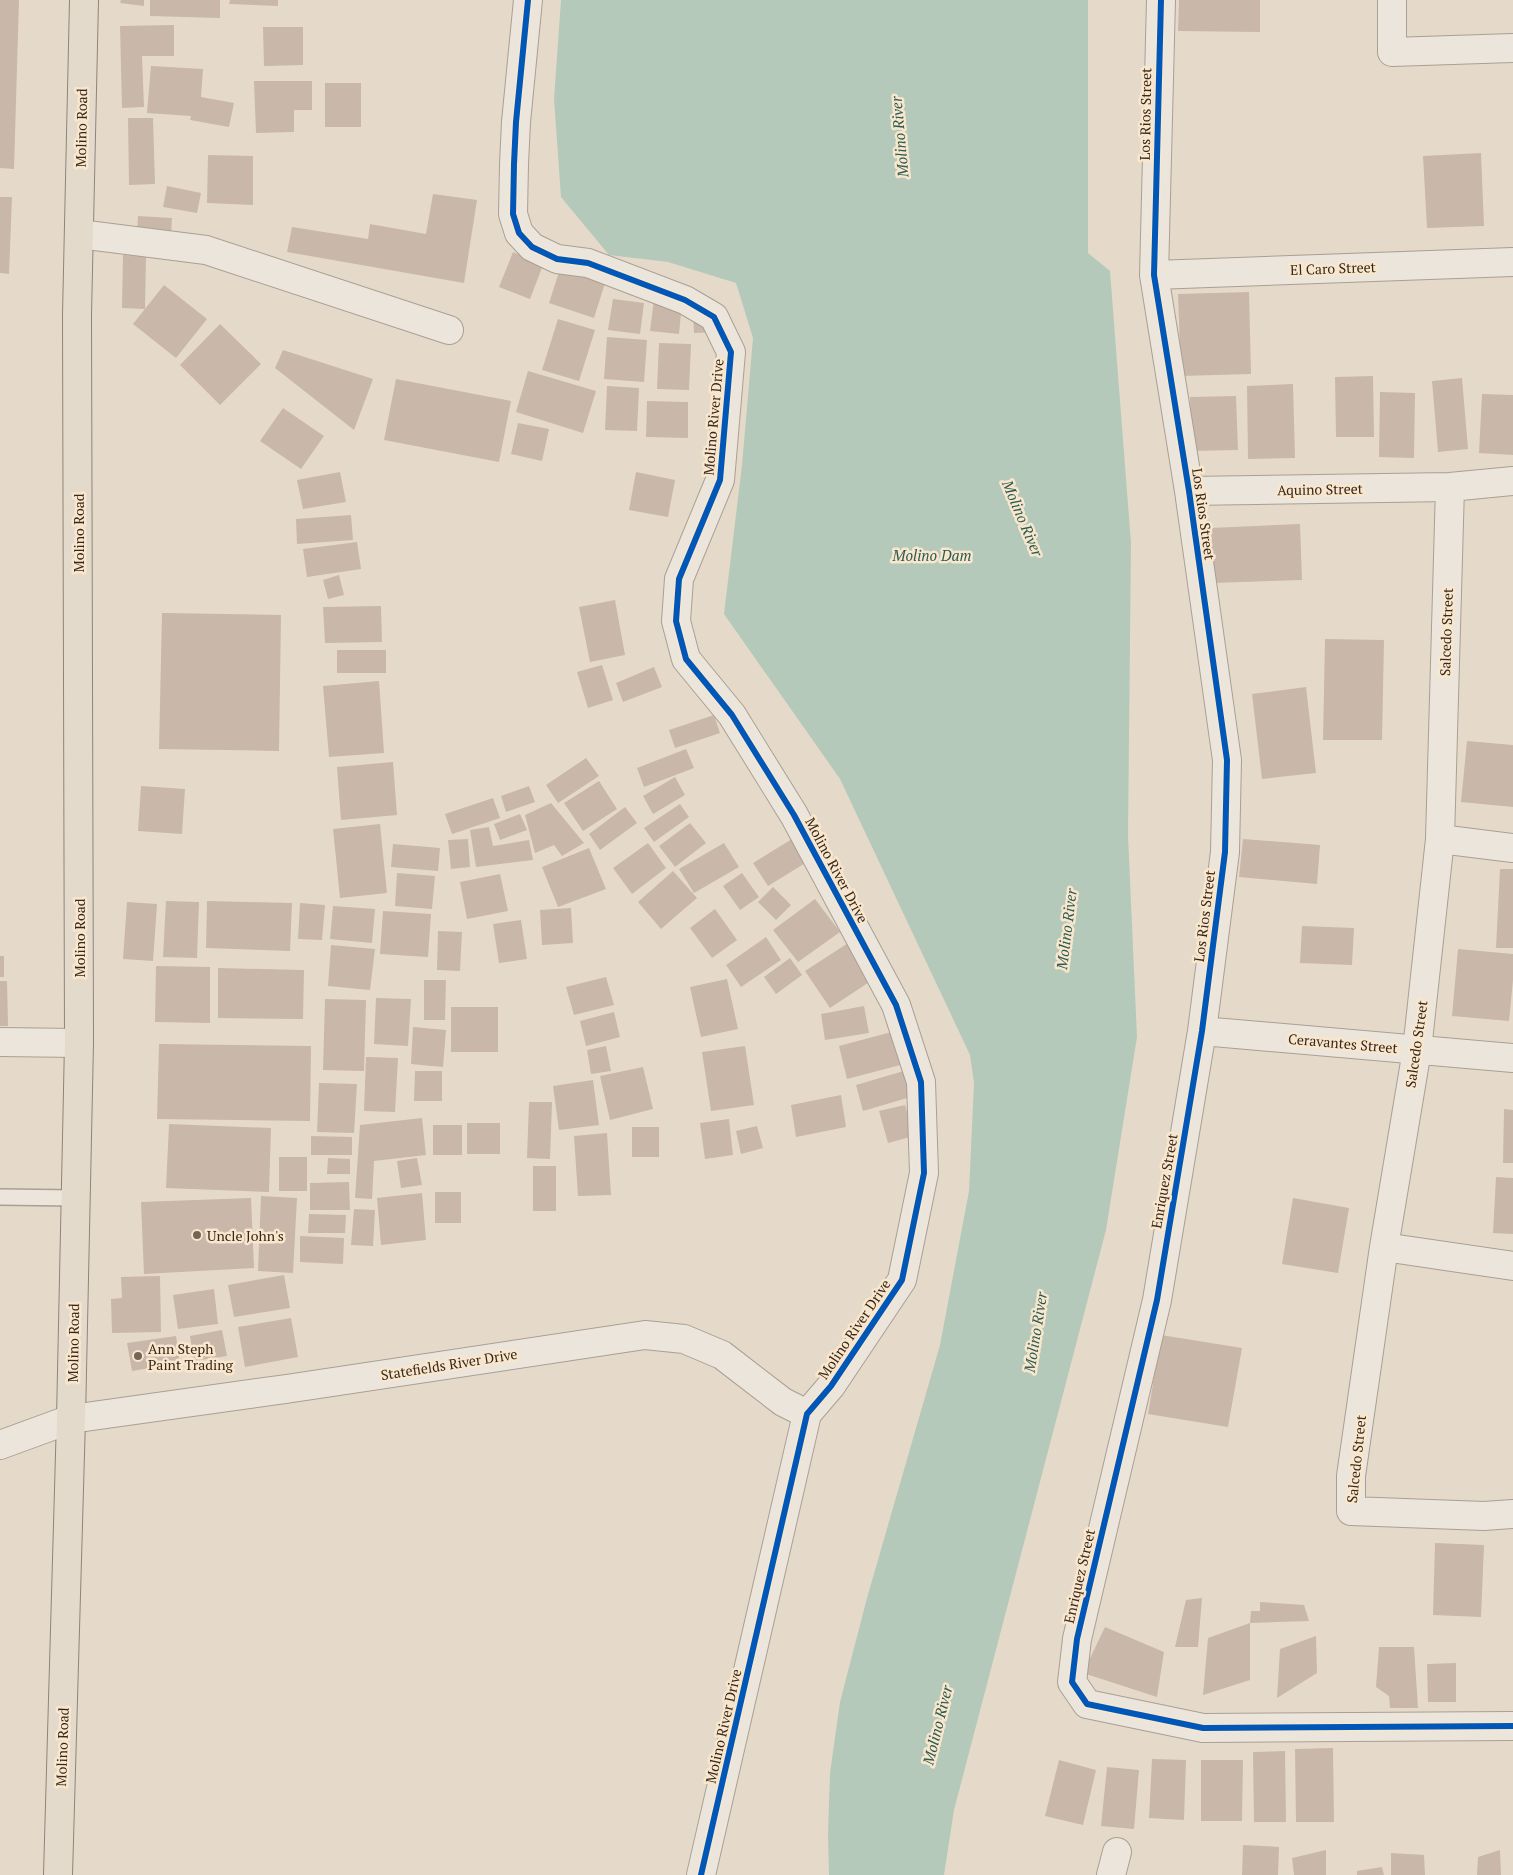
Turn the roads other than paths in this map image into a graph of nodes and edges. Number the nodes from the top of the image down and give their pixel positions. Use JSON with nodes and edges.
{"nodes":[{"id":1,"x":84,"y":0,"type":"edge"},
{"id":2,"x":528,"y":0,"type":"edge"},
{"id":3,"x":1160,"y":0,"type":"edge"},
{"id":4,"x":1392,"y":0,"type":"edge"},
{"id":5,"x":1513,"y":48,"type":"edge"},
{"id":6,"x":79,"y":234,"type":"junction"},
{"id":7,"x":1513,"y":262,"type":"edge"},
{"id":8,"x":1154,"y":275,"type":"junction"},
{"id":9,"x":449,"y":330,"type":"dead end"},
{"id":10,"x":1513,"y":481,"type":"edge"},
{"id":11,"x":1450,"y":487,"type":"junction"},
{"id":12,"x":1189,"y":491,"type":"junction"},
{"id":13,"x":1440,"y":839,"type":"junction"},
{"id":14,"x":1513,"y":848,"type":"edge"},
{"id":15,"x":1202,"y":1031,"type":"junction"},
{"id":16,"x":0,"y":1042,"type":"edge"},
{"id":17,"x":79,"y":1043,"type":"junction"},
{"id":18,"x":1417,"y":1050,"type":"junction"},
{"id":19,"x":1513,"y":1058,"type":"edge"},
{"id":20,"x":0,"y":1197,"type":"edge"},
{"id":21,"x":76,"y":1198,"type":"junction"},
{"id":22,"x":1384,"y":1247,"type":"junction"},
{"id":23,"x":1513,"y":1266,"type":"edge"},
{"id":24,"x":807,"y":1414,"type":"junction"},
{"id":25,"x":71,"y":1419,"type":"junction"},
{"id":26,"x":0,"y":1445,"type":"edge"},
{"id":27,"x":1513,"y":1514,"type":"edge"},
{"id":28,"x":1513,"y":1726,"type":"edge"},
{"id":29,"x":58,"y":1875,"type":"edge"},
{"id":30,"x":701,"y":1875,"type":"edge"}],
"edges":[{"from":1,"to":6,"type":"main road","name":"Molino Road"},
{"from":2,"to":24,"type":"street","name":"Molino River Drive"},
{"from":3,"to":8,"type":"street","name":"Los Rios Street"},
{"from":4,"to":5,"type":"street"},
{"from":6,"to":9,"type":"street"},
{"from":6,"to":17,"type":"main road","name":"Molino Road"},
{"from":7,"to":8,"type":"street","name":"El Caro Street"},
{"from":8,"to":12,"type":"street","name":"Los Rios Street"},
{"from":10,"to":11,"type":"street"},
{"from":11,"to":12,"type":"street","name":"Aquino Street"},
{"from":11,"to":13,"type":"street","name":"Salcedo Street"},
{"from":12,"to":15,"type":"street","name":"Los Rios Street"},
{"from":13,"to":14,"type":"street"},
{"from":13,"to":18,"type":"street","name":"Salcedo Street"},
{"from":15,"to":18,"type":"street","name":"Ceravantes Street"},
{"from":15,"to":28,"type":"street","name":"Enriquez Street"},
{"from":16,"to":17,"type":"street"},
{"from":17,"to":21,"type":"main road","name":"Molino Road"},
{"from":18,"to":19,"type":"street","name":"Ceravantes Street"},
{"from":18,"to":22,"type":"street","name":"Salcedo Street"},
{"from":20,"to":21,"type":"lane"},
{"from":21,"to":25,"type":"main road","name":"Molino Road"},
{"from":22,"to":23,"type":"street"},
{"from":22,"to":27,"type":"street","name":"Salcedo Street"},
{"from":24,"to":25,"type":"street","name":"Statefields River Drive"},
{"from":24,"to":30,"type":"street","name":"Molino River Drive"},
{"from":25,"to":26,"type":"street","name":"Statefields River Drive"},
{"from":25,"to":29,"type":"main road","name":"Molino Road"}]}
